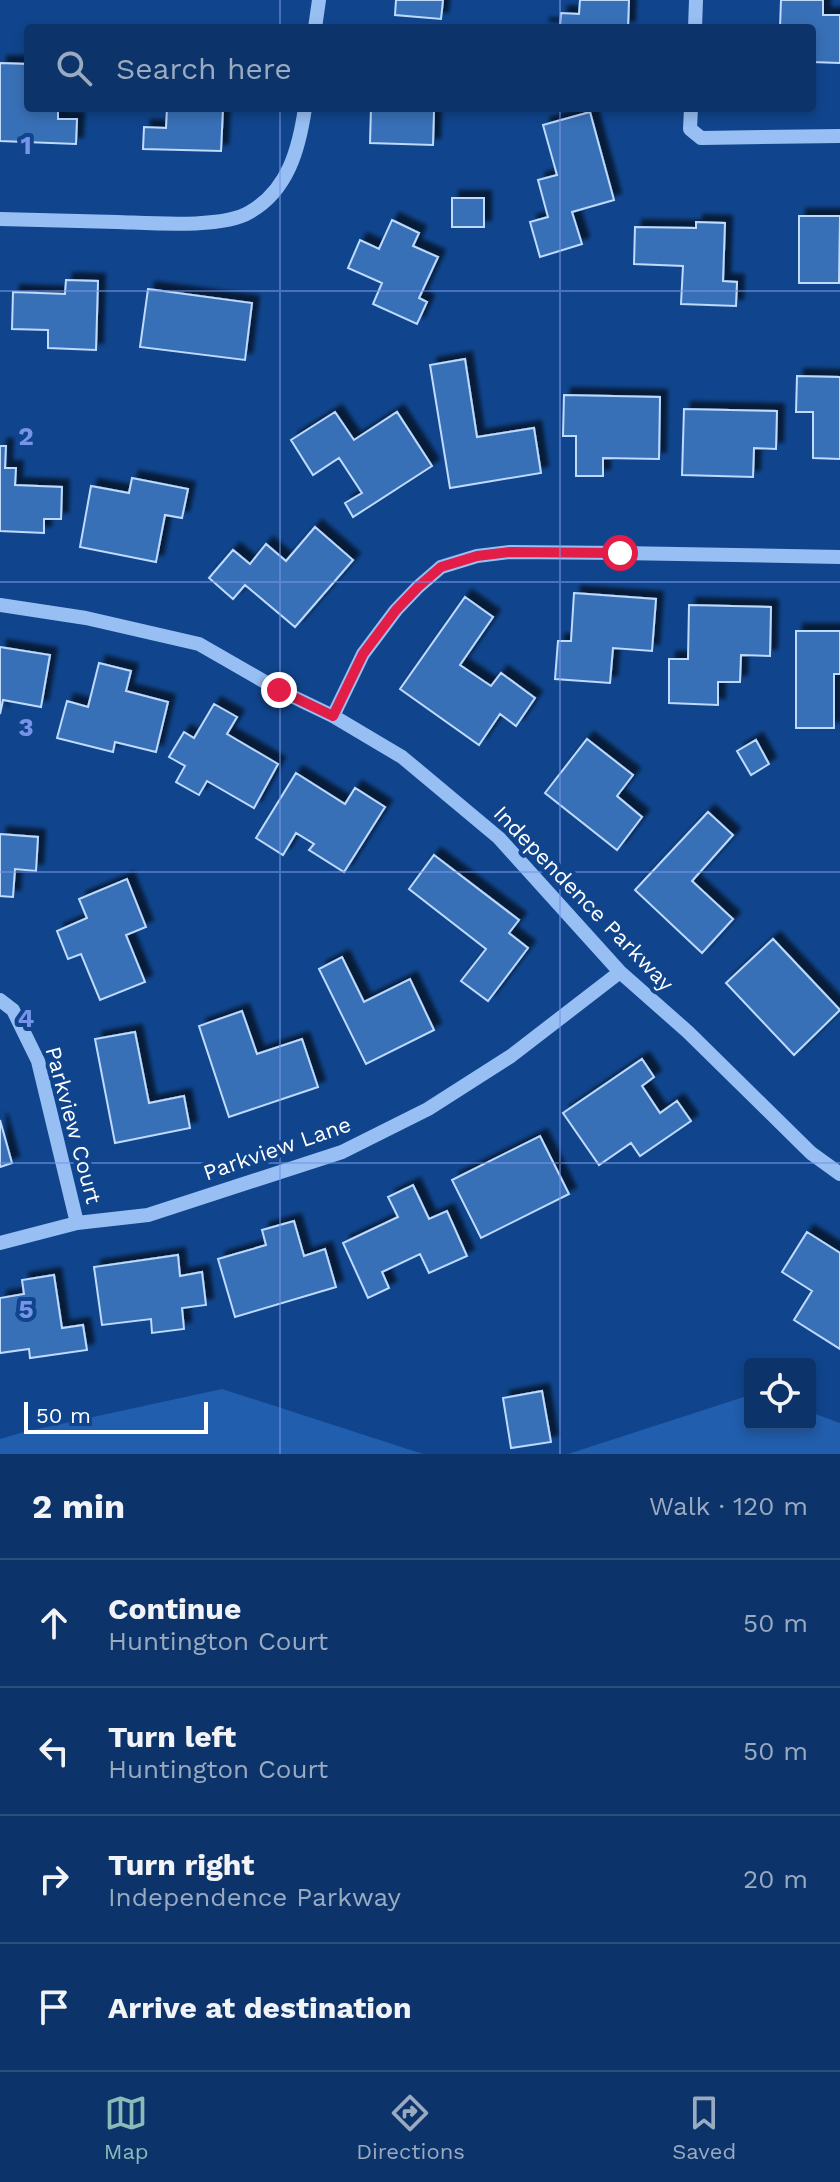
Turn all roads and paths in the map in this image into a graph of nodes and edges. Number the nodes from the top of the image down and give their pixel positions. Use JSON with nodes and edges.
{"nodes":[{"id":1,"x":319,"y":0,"type":"edge"},
{"id":2,"x":696,"y":0,"type":"edge"},
{"id":3,"x":316,"y":24,"type":"edge"},
{"id":4,"x":695,"y":24,"type":"edge"},
{"id":5,"x":304,"y":112,"type":"edge"},
{"id":6,"x":691,"y":112,"type":"edge"},
{"id":7,"x":840,"y":136,"type":"edge"},
{"id":8,"x":0,"y":219,"type":"edge"},
{"id":9,"x":840,"y":557,"type":"edge"},
{"id":10,"x":0,"y":605,"type":"edge"},
{"id":11,"x":333,"y":716,"type":"junction"},
{"id":12,"x":620,"y":972,"type":"junction"},
{"id":13,"x":0,"y":1000,"type":"edge"},
{"id":14,"x":840,"y":1174,"type":"edge"},
{"id":15,"x":77,"y":1223,"type":"junction"},
{"id":16,"x":0,"y":1243,"type":"edge"}],
"edges":[{"from":1,"to":3,"type":"street"},
{"from":2,"to":4,"type":"street"},
{"from":5,"to":8,"type":"street"},
{"from":6,"to":7,"type":"street"},
{"from":9,"to":11,"type":"street"},
{"from":10,"to":11,"type":"street","name":"Independence Parkway"},
{"from":11,"to":12,"type":"street","name":"Independence Parkway"},
{"from":12,"to":14,"type":"street","name":"Independence Parkway"},
{"from":12,"to":15,"type":"street","name":"Parkview Lane"},
{"from":13,"to":15,"type":"street","name":"Parkview Court"},
{"from":15,"to":16,"type":"street","name":"Parkview Lane"}]}
